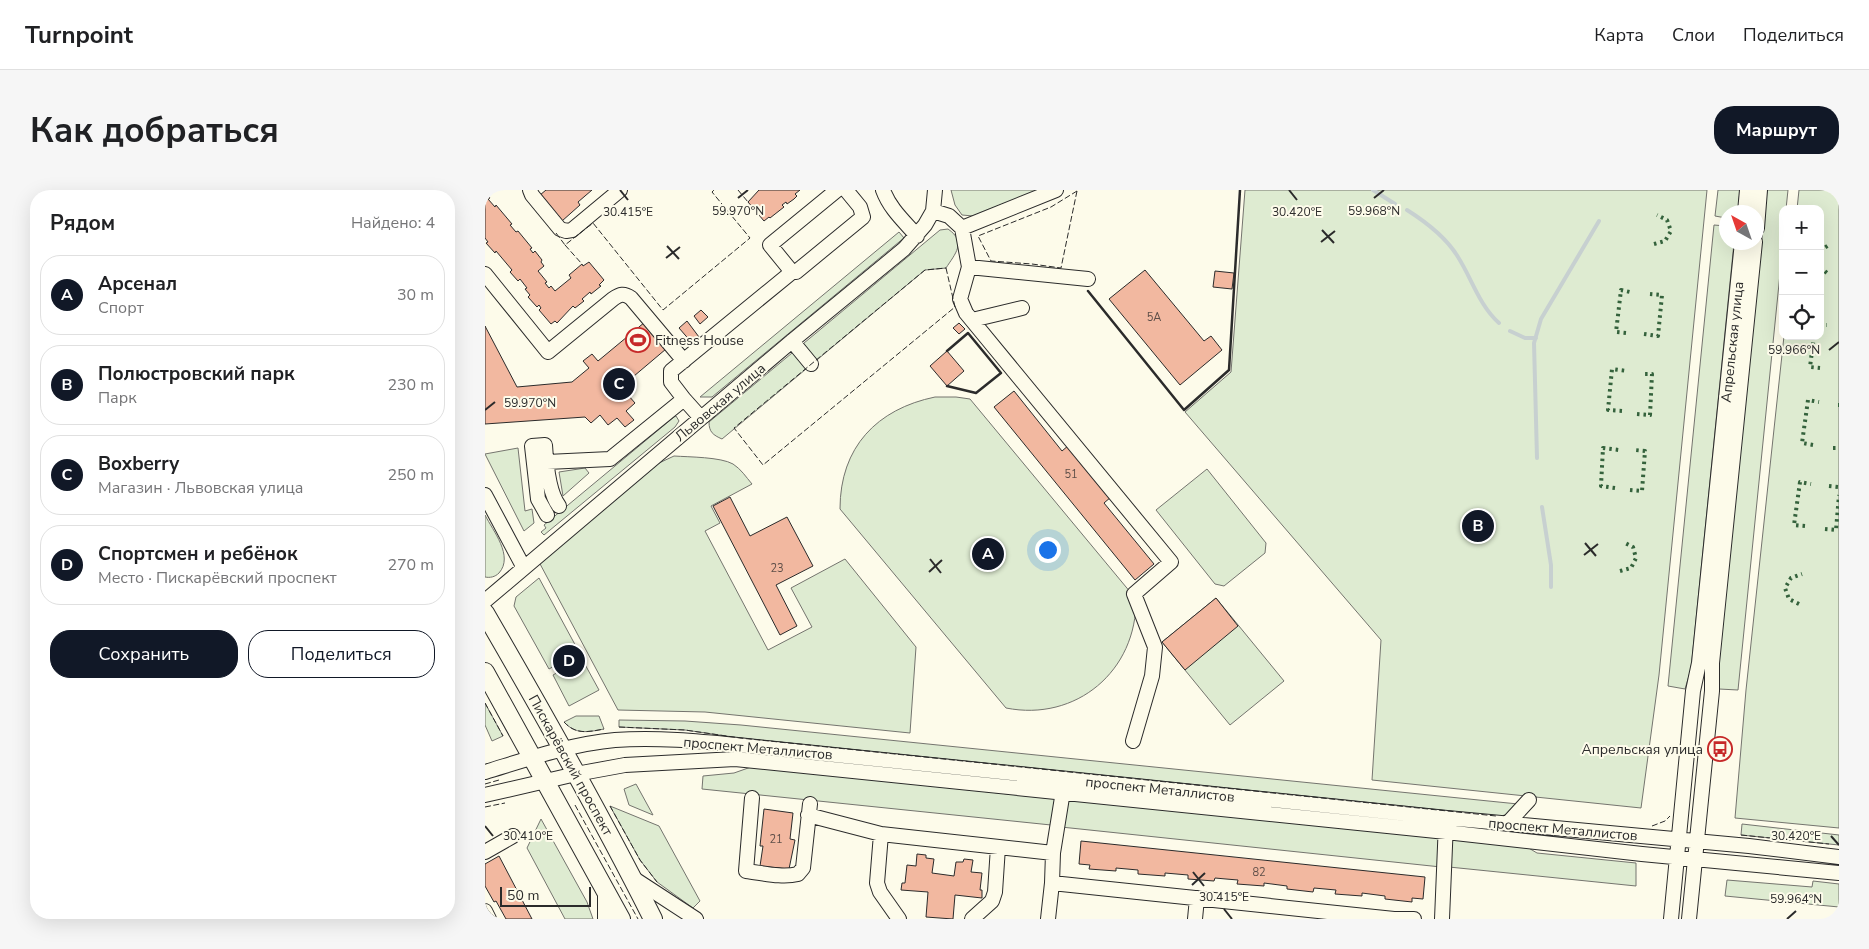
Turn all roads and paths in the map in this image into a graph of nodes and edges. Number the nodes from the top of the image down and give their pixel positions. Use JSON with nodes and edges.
{"nodes":[{"id":1,"x":530,"y":190,"type":"edge"},
{"id":2,"x":620,"y":190,"type":"edge"},
{"id":3,"x":837,"y":190,"type":"edge"},
{"id":4,"x":846,"y":190,"type":"edge"},
{"id":5,"x":883,"y":190,"type":"edge"},
{"id":6,"x":935,"y":190,"type":"edge"},
{"id":7,"x":1056,"y":190,"type":"edge"},
{"id":8,"x":1747,"y":190,"type":"edge"},
{"id":9,"x":1760,"y":190,"type":"edge"},
{"id":10,"x":1746,"y":205,"type":"edge"},
{"id":11,"x":1759,"y":205,"type":"edge"},
{"id":12,"x":933,"y":210,"type":"junction"},
{"id":13,"x":962,"y":228,"type":"junction"},
{"id":14,"x":917,"y":236,"type":"junction"},
{"id":15,"x":1741,"y":250,"type":"edge"},
{"id":16,"x":1754,"y":250,"type":"edge"},
{"id":17,"x":969,"y":267,"type":"junction"},
{"id":18,"x":791,"y":272,"type":"junction"},
{"id":19,"x":485,"y":274,"type":"edge"},
{"id":20,"x":1088,"y":279,"type":"dead end"},
{"id":21,"x":1023,"y":308,"type":"dead end"},
{"id":22,"x":972,"y":320,"type":"junction"},
{"id":23,"x":792,"y":341,"type":"junction"},
{"id":24,"x":683,"y":361,"type":"junction"},
{"id":25,"x":811,"y":364,"type":"dead end"},
{"id":26,"x":684,"y":399,"type":"junction"},
{"id":27,"x":701,"y":418,"type":"junction"},
{"id":28,"x":547,"y":462,"type":"junction"},
{"id":29,"x":485,"y":495,"type":"edge"},
{"id":30,"x":559,"y":506,"type":"dead end"},
{"id":31,"x":547,"y":515,"type":"dead end"},
{"id":32,"x":524,"y":568,"type":"junction"},
{"id":33,"x":485,"y":601,"type":"edge"},
{"id":34,"x":485,"y":613,"type":"edge"},
{"id":35,"x":485,"y":672,"type":"edge"},
{"id":36,"x":1133,"y":741,"type":"dead end"},
{"id":37,"x":562,"y":749,"type":"junction"},
{"id":38,"x":532,"y":758,"type":"junction"},
{"id":39,"x":485,"y":772,"type":"edge"},
{"id":40,"x":576,"y":774,"type":"junction"},
{"id":41,"x":544,"y":782,"type":"junction"},
{"id":42,"x":1064,"y":786,"type":"junction"},
{"id":43,"x":485,"y":795,"type":"edge"},
{"id":44,"x":752,"y":798,"type":"dead end"},
{"id":45,"x":1529,"y":800,"type":"dead end"},
{"id":46,"x":1507,"y":824,"type":"junction"},
{"id":47,"x":1446,"y":825,"type":"junction"},
{"id":48,"x":881,"y":834,"type":"junction"},
{"id":49,"x":513,"y":836,"type":"dead end"},
{"id":50,"x":1678,"y":840,"type":"junction"},
{"id":51,"x":1697,"y":842,"type":"junction"},
{"id":52,"x":998,"y":847,"type":"junction"},
{"id":53,"x":485,"y":852,"type":"edge"},
{"id":54,"x":1053,"y":854,"type":"junction"},
{"id":55,"x":1677,"y":857,"type":"junction"},
{"id":56,"x":1839,"y":857,"type":"edge"},
{"id":57,"x":1695,"y":859,"type":"junction"},
{"id":58,"x":1839,"y":873,"type":"edge"},
{"id":59,"x":633,"y":878,"type":"junction"},
{"id":60,"x":1052,"y":883,"type":"junction"},
{"id":61,"x":605,"y":891,"type":"junction"},
{"id":62,"x":1197,"y":898,"type":"junction"},
{"id":63,"x":485,"y":911,"type":"edge"},
{"id":64,"x":489,"y":919,"type":"edge"},
{"id":65,"x":605,"y":919,"type":"edge"},
{"id":66,"x":621,"y":919,"type":"edge"},
{"id":67,"x":653,"y":919,"type":"edge"},
{"id":68,"x":695,"y":919,"type":"edge"},
{"id":69,"x":899,"y":919,"type":"edge"},
{"id":70,"x":972,"y":919,"type":"edge"},
{"id":71,"x":1048,"y":919,"type":"edge"},
{"id":72,"x":1195,"y":919,"type":"edge"},
{"id":73,"x":1413,"y":919,"type":"edge"},
{"id":74,"x":1442,"y":919,"type":"edge"},
{"id":75,"x":1671,"y":919,"type":"edge"},
{"id":76,"x":1689,"y":919,"type":"edge"}],
"edges":[{"from":1,"to":2,"type":"street"},
{"from":3,"to":18,"type":"street"},
{"from":4,"to":18,"type":"street"},
{"from":5,"to":14,"type":"street"},
{"from":6,"to":12,"type":"street","name":"Львовская улица"},
{"from":7,"to":13,"type":"street"},
{"from":8,"to":10,"type":"street"},
{"from":9,"to":11,"type":"street"},
{"from":12,"to":13,"type":"street"},
{"from":12,"to":14,"type":"street","name":"Львовская улица"},
{"from":13,"to":17,"type":"street"},
{"from":14,"to":23,"type":"street","name":"Львовская улица"},
{"from":15,"to":50,"type":"street","name":"Апрельская улица"},
{"from":16,"to":51,"type":"street","name":"Апрельская улица"},
{"from":17,"to":20,"type":"street"},
{"from":17,"to":22,"type":"street"},
{"from":18,"to":24,"type":"street"},
{"from":19,"to":24,"type":"street"},
{"from":21,"to":22,"type":"street"},
{"from":22,"to":36,"type":"street"},
{"from":23,"to":25,"type":"street"},
{"from":23,"to":27,"type":"street","name":"Львовская улица"},
{"from":24,"to":26,"type":"street"},
{"from":26,"to":27,"type":"street"},
{"from":26,"to":28,"type":"street"},
{"from":27,"to":32,"type":"street","name":"Львовская улица"},
{"from":28,"to":30,"type":"street"},
{"from":28,"to":31,"type":"street"},
{"from":29,"to":32,"type":"street"},
{"from":32,"to":33,"type":"street","name":"Львовская улица"},
{"from":34,"to":37,"type":"main road","name":"Пискарёвский проспект"},
{"from":35,"to":38,"type":"main road"},
{"from":37,"to":38,"type":"street","name":"проспект Металлистов"},
{"from":37,"to":40,"type":"main road","name":"Пискарёвский проспект"},
{"from":37,"to":42,"type":"street","name":"проспект Металлистов"},
{"from":38,"to":39,"type":"street","name":"проспект Металлистов"},
{"from":38,"to":41,"type":"main road"},
{"from":40,"to":41,"type":"street","name":"проспект Металлистов"},
{"from":40,"to":42,"type":"street","name":"проспект Металлистов"},
{"from":40,"to":59,"type":"main road","name":"Пискарёвский проспект"},
{"from":41,"to":43,"type":"street","name":"проспект Металлистов"},
{"from":41,"to":61,"type":"main road"},
{"from":42,"to":47,"type":"street","name":"проспект Металлистов"},
{"from":42,"to":54,"type":"street"},
{"from":44,"to":48,"type":"street"},
{"from":45,"to":46,"type":"street"},
{"from":46,"to":47,"type":"street","name":"проспект Металлистов"},
{"from":46,"to":50,"type":"street","name":"проспект Металлистов"},
{"from":47,"to":55,"type":"street","name":"проспект Металлистов"},
{"from":47,"to":74,"type":"street"},
{"from":48,"to":52,"type":"street"},
{"from":48,"to":69,"type":"street"},
{"from":49,"to":53,"type":"street"},
{"from":50,"to":51,"type":"street","name":"проспект Металлистов"},
{"from":50,"to":55,"type":"street","name":"Апрельская улица"},
{"from":51,"to":56,"type":"street","name":"проспект Металлистов"},
{"from":51,"to":57,"type":"street","name":"Апрельская улица"},
{"from":52,"to":54,"type":"street"},
{"from":52,"to":70,"type":"street"},
{"from":54,"to":60,"type":"street"},
{"from":55,"to":57,"type":"street","name":"проспект Металлистов"},
{"from":55,"to":75,"type":"street","name":"Апрельская улица"},
{"from":57,"to":58,"type":"street","name":"проспект Металлистов"},
{"from":57,"to":76,"type":"street","name":"Апрельская улица"},
{"from":59,"to":67,"type":"main road","name":"Пискарёвский проспект"},
{"from":59,"to":68,"type":"street"},
{"from":60,"to":62,"type":"street"},
{"from":60,"to":71,"type":"street"},
{"from":61,"to":65,"type":"street"},
{"from":61,"to":66,"type":"main road"},
{"from":62,"to":72,"type":"street"},
{"from":62,"to":73,"type":"street"},
{"from":63,"to":64,"type":"street"}]}
